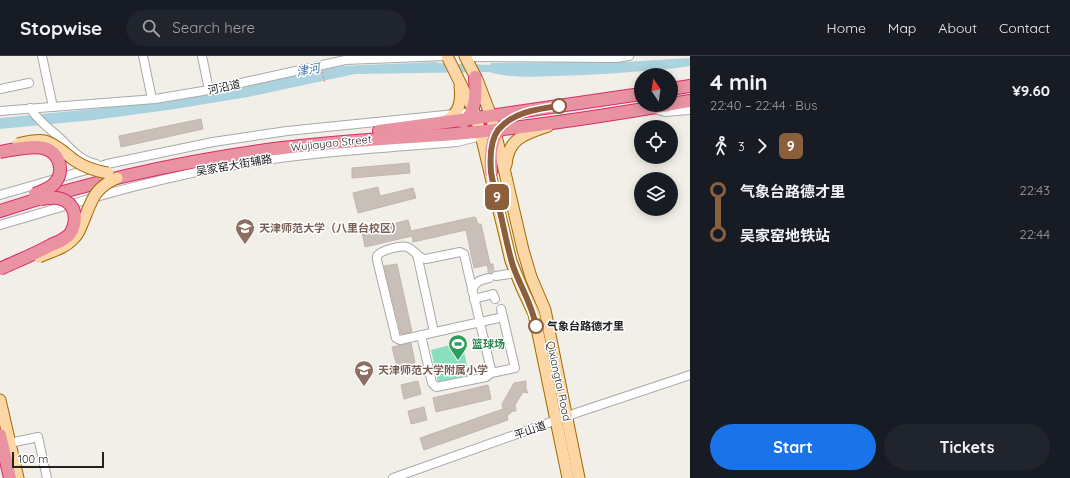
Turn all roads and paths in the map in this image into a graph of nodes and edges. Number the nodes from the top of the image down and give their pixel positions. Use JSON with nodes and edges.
{"nodes":[{"id":1,"x":42,"y":56,"type":"edge"},
{"id":2,"x":143,"y":56,"type":"edge"},
{"id":3,"x":202,"y":56,"type":"edge"},
{"id":4,"x":629,"y":56,"type":"edge"},
{"id":5,"x":448,"y":57,"type":"edge"},
{"id":6,"x":466,"y":58,"type":"edge"},
{"id":7,"x":320,"y":66,"type":"junction"},
{"id":8,"x":475,"y":76,"type":"junction"},
{"id":9,"x":460,"y":81,"type":"junction"},
{"id":10,"x":29,"y":83,"type":"dead end"},
{"id":11,"x":325,"y":83,"type":"dead end"},
{"id":12,"x":690,"y":86,"type":"edge"},
{"id":13,"x":678,"y":88,"type":"edge"},
{"id":14,"x":0,"y":89,"type":"edge"},
{"id":15,"x":209,"y":90,"type":"junction"},
{"id":16,"x":634,"y":95,"type":"edge"},
{"id":17,"x":152,"y":99,"type":"junction"},
{"id":18,"x":690,"y":101,"type":"edge"},
{"id":19,"x":678,"y":103,"type":"edge"},
{"id":20,"x":53,"y":107,"type":"junction"},
{"id":21,"x":30,"y":108,"type":"junction"},
{"id":22,"x":531,"y":110,"type":"junction"},
{"id":23,"x":690,"y":110,"type":"edge"},
{"id":24,"x":0,"y":111,"type":"edge"},
{"id":25,"x":634,"y":111,"type":"edge"},
{"id":26,"x":678,"y":111,"type":"edge"},
{"id":27,"x":455,"y":113,"type":"junction"},
{"id":28,"x":470,"y":116,"type":"junction"},
{"id":29,"x":491,"y":116,"type":"junction"},
{"id":30,"x":566,"y":120,"type":"junction"},
{"id":31,"x":434,"y":124,"type":"junction"},
{"id":32,"x":497,"y":131,"type":"junction"},
{"id":33,"x":479,"y":133,"type":"junction"},
{"id":34,"x":398,"y":137,"type":"junction"},
{"id":35,"x":351,"y":138,"type":"junction"},
{"id":36,"x":0,"y":147,"type":"edge"},
{"id":37,"x":492,"y":148,"type":"junction"},
{"id":38,"x":0,"y":152,"type":"edge"},
{"id":39,"x":111,"y":172,"type":"junction"},
{"id":40,"x":491,"y":172,"type":"junction"},
{"id":41,"x":506,"y":174,"type":"junction"},
{"id":42,"x":0,"y":195,"type":"edge"},
{"id":43,"x":38,"y":196,"type":"junction"},
{"id":44,"x":0,"y":204,"type":"edge"},
{"id":45,"x":0,"y":210,"type":"edge"},
{"id":46,"x":0,"y":225,"type":"edge"},
{"id":47,"x":417,"y":254,"type":"junction"},
{"id":48,"x":0,"y":269,"type":"edge"},
{"id":49,"x":515,"y":270,"type":"junction"},
{"id":50,"x":468,"y":271,"type":"junction"},
{"id":51,"x":0,"y":274,"type":"edge"},
{"id":52,"x":492,"y":275,"type":"junction"},
{"id":53,"x":473,"y":294,"type":"junction"},
{"id":54,"x":495,"y":299,"type":"dead end"},
{"id":55,"x":480,"y":322,"type":"junction"},
{"id":56,"x":434,"y":332,"type":"junction"},
{"id":57,"x":421,"y":335,"type":"junction"},
{"id":58,"x":491,"y":373,"type":"junction"},
{"id":59,"x":690,"y":375,"type":"edge"},
{"id":60,"x":0,"y":400,"type":"edge"},
{"id":61,"x":561,"y":419,"type":"junction"},
{"id":62,"x":0,"y":435,"type":"edge"},
{"id":63,"x":6,"y":445,"type":"junction"},
{"id":64,"x":0,"y":465,"type":"edge"},
{"id":65,"x":3,"y":478,"type":"edge"},
{"id":66,"x":10,"y":478,"type":"edge"},
{"id":67,"x":18,"y":478,"type":"edge"},
{"id":68,"x":47,"y":478,"type":"edge"},
{"id":69,"x":393,"y":478,"type":"edge"},
{"id":70,"x":568,"y":478,"type":"edge"},
{"id":71,"x":579,"y":478,"type":"edge"}],
"edges":[{"from":1,"to":20,"type":"street"},
{"from":2,"to":17,"type":"street"},
{"from":3,"to":15,"type":"street"},
{"from":4,"to":6,"type":"street"},
{"from":5,"to":7,"type":"street","name":"河沿道"},
{"from":5,"to":9,"type":"main road","name":"Qixiangtai Road"},
{"from":6,"to":8,"type":"main road","name":"Qixiangtai Road"},
{"from":7,"to":11,"type":"path"},
{"from":7,"to":15,"type":"street","name":"河沿道"},
{"from":8,"to":28,"type":"highway"},
{"from":8,"to":29,"type":"main road","name":"Qixiangtai Road"},
{"from":9,"to":27,"type":"main road"},
{"from":9,"to":28,"type":"main road","name":"Qixiangtai Road"},
{"from":10,"to":14,"type":"street"},
{"from":12,"to":13,"type":"highway"},
{"from":15,"to":17,"type":"street","name":"河沿道"},
{"from":16,"to":22,"type":"highway","name":"Wujiayao Street"},
{"from":17,"to":20,"type":"street","name":"河沿道"},
{"from":18,"to":19,"type":"highway"},
{"from":20,"to":21,"type":"street","name":"河沿道"},
{"from":21,"to":24,"type":"street","name":"河沿道"},
{"from":21,"to":39,"type":"street"},
{"from":22,"to":29,"type":"highway","name":"Wujiayao Street"},
{"from":22,"to":32,"type":"highway"},
{"from":23,"to":26,"type":"street"},
{"from":25,"to":30,"type":"highway","name":"Wujiayao Street"},
{"from":27,"to":28,"type":"street"},
{"from":27,"to":31,"type":"main road"},
{"from":27,"to":39,"type":"street"},
{"from":28,"to":29,"type":"highway","name":"Wujiayao Street"},
{"from":28,"to":31,"type":"highway","name":"Wujiayao Street"},
{"from":28,"to":33,"type":"main road"},
{"from":28,"to":33,"type":"main road","name":"Qixiangtai Road"},
{"from":28,"to":34,"type":"highway"},
{"from":29,"to":32,"type":"main road","name":"Qixiangtai Road"},
{"from":30,"to":32,"type":"highway","name":"Wujiayao Street"},
{"from":30,"to":41,"type":"main road"},
{"from":31,"to":35,"type":"highway","name":"Wujiayao Street"},
{"from":32,"to":33,"type":"highway","name":"Wujiayao Street"},
{"from":32,"to":37,"type":"highway"},
{"from":32,"to":41,"type":"main road","name":"Qixiangtai Road"},
{"from":33,"to":34,"type":"highway","name":"Wujiayao Street"},
{"from":33,"to":37,"type":"main road"},
{"from":33,"to":40,"type":"main road","name":"Qixiangtai Road"},
{"from":33,"to":46,"type":"street","name":"吴家窑大街辅路"},
{"from":34,"to":35,"type":"highway","name":"Wujiayao Street"},
{"from":35,"to":39,"type":"highway","name":"Wujiayao Street"},
{"from":36,"to":39,"type":"main road","bridge":true},
{"from":37,"to":40,"type":"highway"},
{"from":37,"to":41,"type":"main road"},
{"from":38,"to":43,"type":"highway","bridge":true},
{"from":39,"to":42,"type":"street"},
{"from":39,"to":43,"type":"highway","name":"Wujiayao Street","bridge":true},
{"from":39,"to":51,"type":"main road","bridge":true},
{"from":40,"to":49,"type":"main road","name":"Qixiangtai Road"},
{"from":41,"to":61,"type":"main road","name":"Qixiangtai Road"},
{"from":43,"to":44,"type":"highway","name":"Wujiayao Street"},
{"from":43,"to":45,"type":"highway","name":"Wujiayao Street"},
{"from":43,"to":48,"type":"highway","bridge":true},
{"from":47,"to":50,"type":"street"},
{"from":47,"to":56,"type":"street"},
{"from":47,"to":57,"type":"street"},
{"from":49,"to":52,"type":"street"},
{"from":49,"to":61,"type":"main road","name":"Qixiangtai Road"},
{"from":50,"to":52,"type":"street"},
{"from":50,"to":53,"type":"street"},
{"from":52,"to":53,"type":"street"},
{"from":53,"to":54,"type":"street"},
{"from":53,"to":55,"type":"street"},
{"from":55,"to":56,"type":"street"},
{"from":55,"to":58,"type":"street"},
{"from":55,"to":58,"type":"street"},
{"from":56,"to":57,"type":"street"},
{"from":57,"to":58,"type":"street"},
{"from":59,"to":61,"type":"street","name":"平山道"},
{"from":60,"to":63,"type":"main road"},
{"from":61,"to":69,"type":"street","name":"平山道"},
{"from":61,"to":70,"type":"main road","name":"Qixiangtai Road"},
{"from":61,"to":71,"type":"main road","name":"Qixiangtai Road"},
{"from":62,"to":63,"type":"highway"},
{"from":63,"to":66,"type":"highway"},
{"from":63,"to":67,"type":"main road"},
{"from":63,"to":68,"type":"street"},
{"from":64,"to":65,"type":"highway"}]}
